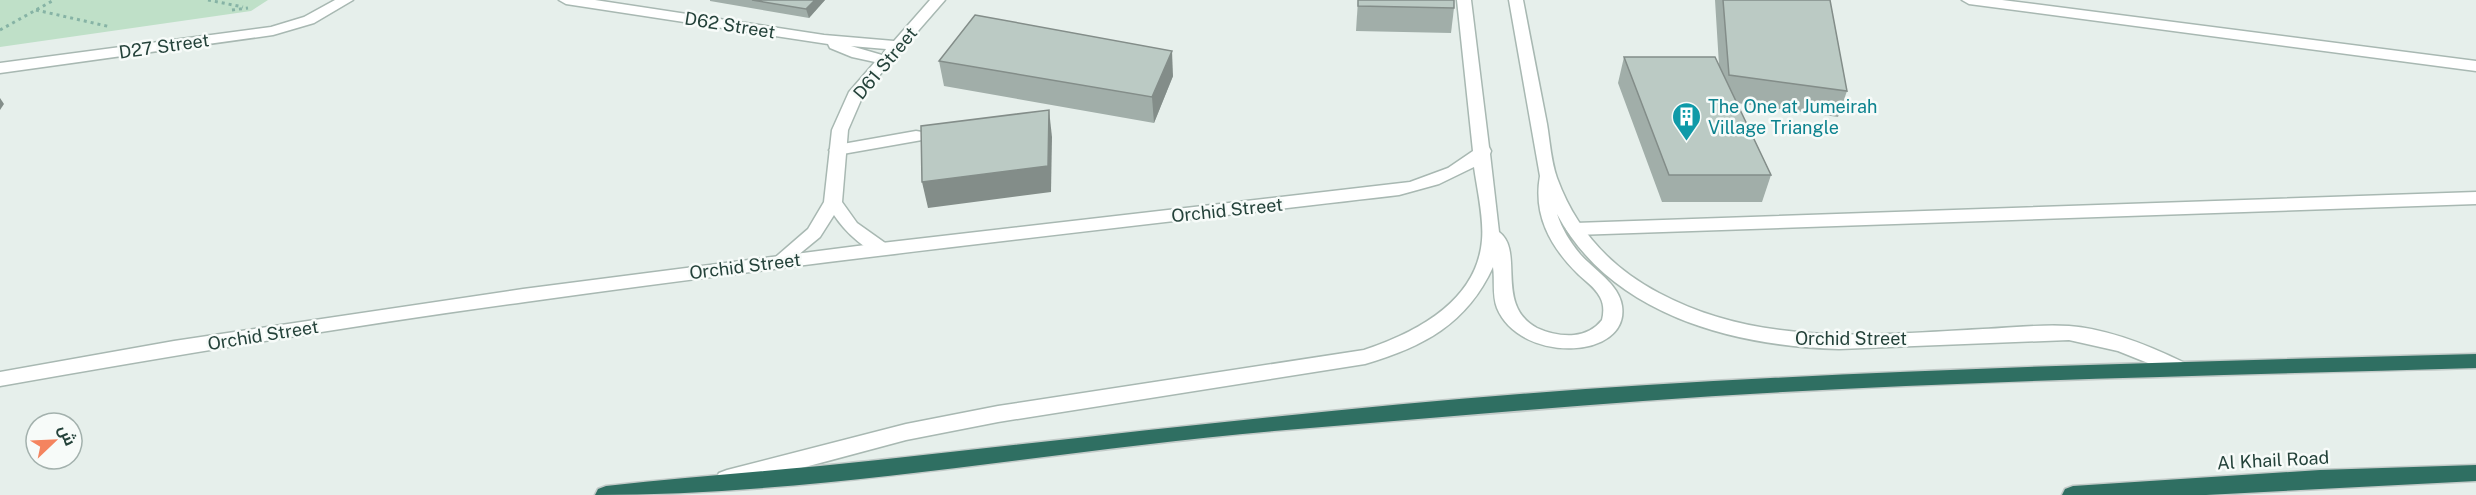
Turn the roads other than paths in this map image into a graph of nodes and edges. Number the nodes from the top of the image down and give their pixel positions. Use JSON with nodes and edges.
{"nodes":[{"id":1,"x":346,"y":0,"type":"edge"},
{"id":2,"x":566,"y":0,"type":"edge"},
{"id":3,"x":938,"y":0,"type":"edge"},
{"id":4,"x":1464,"y":0,"type":"edge"},
{"id":5,"x":1516,"y":0,"type":"edge"},
{"id":6,"x":1970,"y":0,"type":"edge"},
{"id":7,"x":329,"y":5,"type":"edge"},
{"id":8,"x":824,"y":39,"type":"junction"},
{"id":9,"x":897,"y":46,"type":"junction"},
{"id":10,"x":885,"y":60,"type":"junction"},
{"id":11,"x":2476,"y":66,"type":"edge"},
{"id":12,"x":0,"y":68,"type":"edge"},
{"id":13,"x":916,"y":136,"type":"dead end"},
{"id":14,"x":837,"y":150,"type":"junction"},
{"id":15,"x":1483,"y":151,"type":"junction"},
{"id":16,"x":1548,"y":176,"type":"junction"},
{"id":17,"x":2476,"y":198,"type":"edge"},
{"id":18,"x":832,"y":202,"type":"junction"},
{"id":19,"x":1491,"y":221,"type":"junction"},
{"id":20,"x":1575,"y":229,"type":"junction"},
{"id":21,"x":882,"y":249,"type":"junction"},
{"id":22,"x":780,"y":261,"type":"junction"},
{"id":23,"x":2476,"y":361,"type":"edge"},
{"id":24,"x":2178,"y":368,"type":"junction"},
{"id":25,"x":0,"y":379,"type":"edge"},
{"id":26,"x":2476,"y":473,"type":"edge"},
{"id":27,"x":715,"y":482,"type":"junction"},
{"id":28,"x":606,"y":495,"type":"edge"},
{"id":29,"x":2073,"y":495,"type":"edge"}],
"edges":[{"from":1,"to":7,"type":"street","name":"D27 Street"},
{"from":2,"to":8,"type":"street","name":"D62 Street"},
{"from":3,"to":9,"type":"street","name":"D61 Street"},
{"from":4,"to":15,"type":"street"},
{"from":5,"to":16,"type":"street","name":"Orchid Street"},
{"from":6,"to":11,"type":"street"},
{"from":7,"to":12,"type":"street","name":"D27 Street"},
{"from":8,"to":9,"type":"street","name":"D62 Street"},
{"from":8,"to":10,"type":"street","name":"D62 Street"},
{"from":9,"to":10,"type":"street","name":"D61 Street"},
{"from":10,"to":14,"type":"street","name":"D61 Street"},
{"from":13,"to":14,"type":"street"},
{"from":14,"to":18,"type":"street","name":"D61 Street"},
{"from":15,"to":19,"type":"street"},
{"from":15,"to":21,"type":"street","name":"Orchid Street"},
{"from":16,"to":19,"type":"street"},
{"from":16,"to":20,"type":"street","name":"Orchid Street"},
{"from":17,"to":20,"type":"street"},
{"from":18,"to":21,"type":"street"},
{"from":18,"to":22,"type":"street","name":"D61 Street"},
{"from":19,"to":27,"type":"street"},
{"from":20,"to":24,"type":"street","name":"Orchid Street"},
{"from":21,"to":22,"type":"street","name":"Orchid Street"},
{"from":22,"to":25,"type":"street","name":"Orchid Street"},
{"from":23,"to":24,"type":"highway"},
{"from":24,"to":27,"type":"highway"},
{"from":26,"to":29,"type":"highway","name":"Al Khail Road"},
{"from":27,"to":28,"type":"highway"}]}
